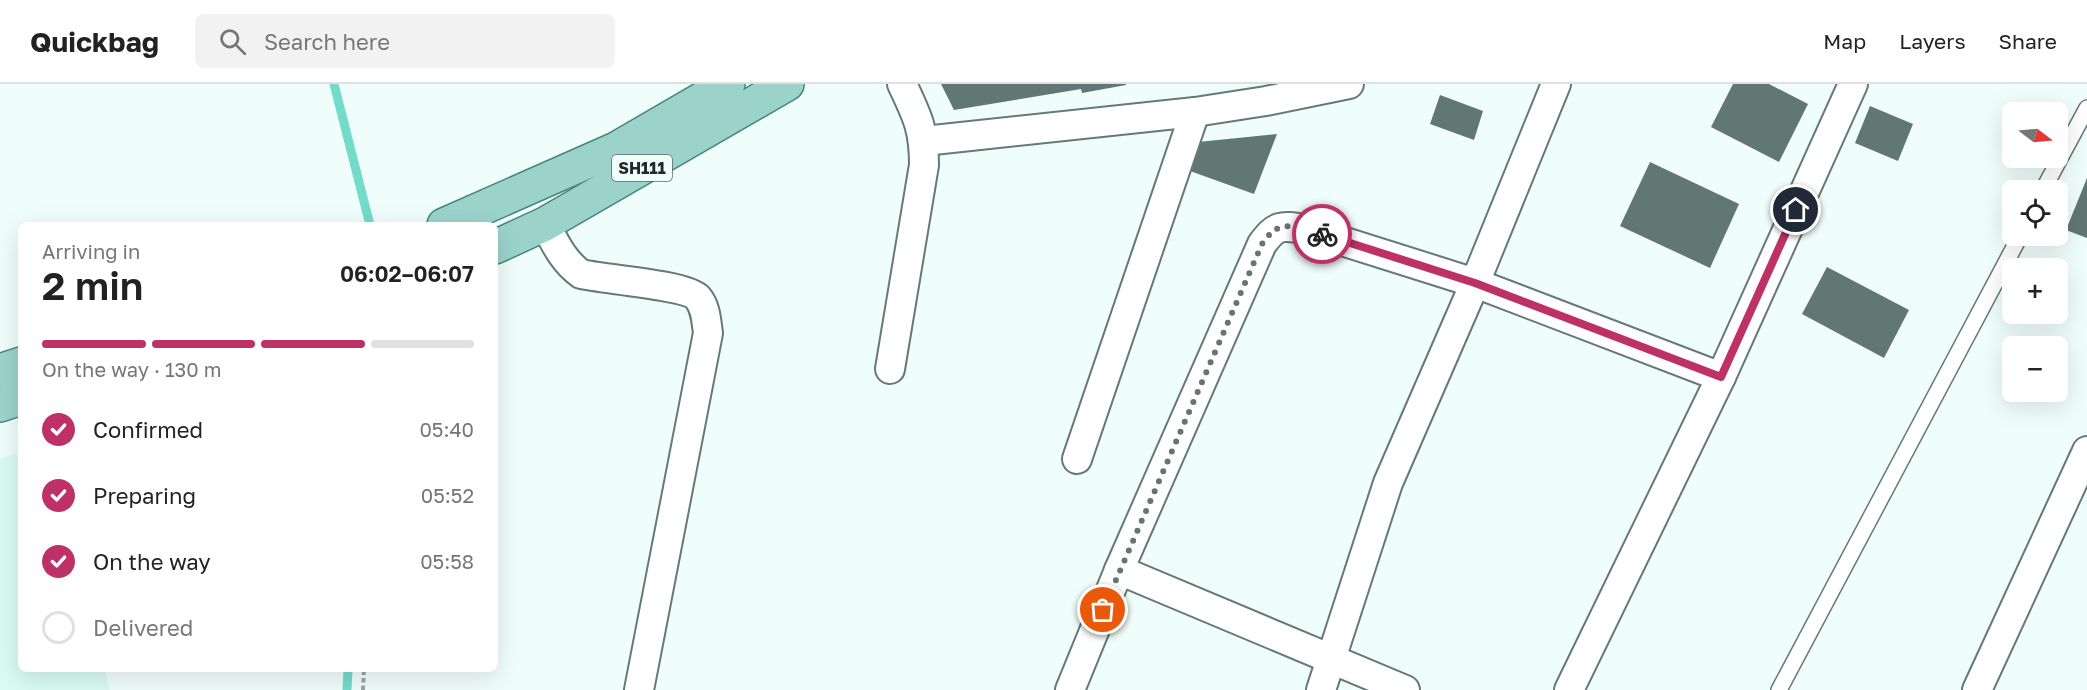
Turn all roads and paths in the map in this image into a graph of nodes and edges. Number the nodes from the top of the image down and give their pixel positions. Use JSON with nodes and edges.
{"nodes":[{"id":1,"x":729,"y":84,"type":"edge"},
{"id":2,"x":787,"y":84,"type":"edge"},
{"id":3,"x":902,"y":84,"type":"edge"},
{"id":4,"x":1349,"y":84,"type":"edge"},
{"id":5,"x":1556,"y":84,"type":"edge"},
{"id":6,"x":1853,"y":84,"type":"edge"},
{"id":7,"x":2087,"y":108,"type":"edge"},
{"id":8,"x":1195,"y":112,"type":"junction"},
{"id":9,"x":924,"y":141,"type":"junction"},
{"id":10,"x":557,"y":175,"type":"junction"},
{"id":11,"x":2048,"y":180,"type":"edge"},
{"id":12,"x":573,"y":208,"type":"junction"},
{"id":13,"x":451,"y":222,"type":"edge"},
{"id":14,"x":545,"y":224,"type":"junction"},
{"id":15,"x":498,"y":246,"type":"edge"},
{"id":16,"x":2015,"y":246,"type":"edge"},
{"id":17,"x":1475,"y":283,"type":"junction"},
{"id":18,"x":18,"y":365,"type":"edge"},
{"id":19,"x":890,"y":369,"type":"dead end"},
{"id":20,"x":0,"y":371,"type":"edge"},
{"id":21,"x":1721,"y":377,"type":"junction"},
{"id":22,"x":18,"y":399,"type":"edge"},
{"id":23,"x":0,"y":405,"type":"edge"},
{"id":24,"x":2087,"y":451,"type":"edge"},
{"id":25,"x":1077,"y":459,"type":"dead end"},
{"id":26,"x":1119,"y":570,"type":"junction"},
{"id":27,"x":1331,"y":659,"type":"junction"},
{"id":28,"x":364,"y":672,"type":"edge"},
{"id":29,"x":363,"y":690,"type":"edge"},
{"id":30,"x":639,"y":690,"type":"edge"},
{"id":31,"x":1070,"y":690,"type":"edge"},
{"id":32,"x":1321,"y":690,"type":"edge"},
{"id":33,"x":1405,"y":690,"type":"edge"},
{"id":34,"x":1569,"y":690,"type":"edge"},
{"id":35,"x":1779,"y":690,"type":"edge"},
{"id":36,"x":1977,"y":690,"type":"edge"}],
"edges":[{"from":1,"to":10,"type":"main road","number":"SH111"},
{"from":2,"to":12,"type":"main road","number":"SH111"},
{"from":3,"to":9,"type":"street"},
{"from":4,"to":8,"type":"street"},
{"from":5,"to":17,"type":"street"},
{"from":6,"to":21,"type":"street"},
{"from":7,"to":11,"type":"lane"},
{"from":8,"to":9,"type":"street"},
{"from":8,"to":25,"type":"street"},
{"from":9,"to":19,"type":"street"},
{"from":10,"to":12,"type":"street"},
{"from":10,"to":13,"type":"main road","number":"SH111"},
{"from":12,"to":14,"type":"main road","number":"SH111"},
{"from":14,"to":15,"type":"main road","number":"SH111"},
{"from":14,"to":30,"type":"street"},
{"from":16,"to":35,"type":"lane"},
{"from":17,"to":21,"type":"street"},
{"from":17,"to":26,"type":"street"},
{"from":17,"to":27,"type":"street"},
{"from":18,"to":20,"type":"main road"},
{"from":21,"to":34,"type":"street"},
{"from":22,"to":23,"type":"main road"},
{"from":24,"to":36,"type":"street"},
{"from":26,"to":27,"type":"street"},
{"from":26,"to":31,"type":"street"},
{"from":27,"to":32,"type":"street"},
{"from":27,"to":33,"type":"street"},
{"from":28,"to":29,"type":"path"}]}
